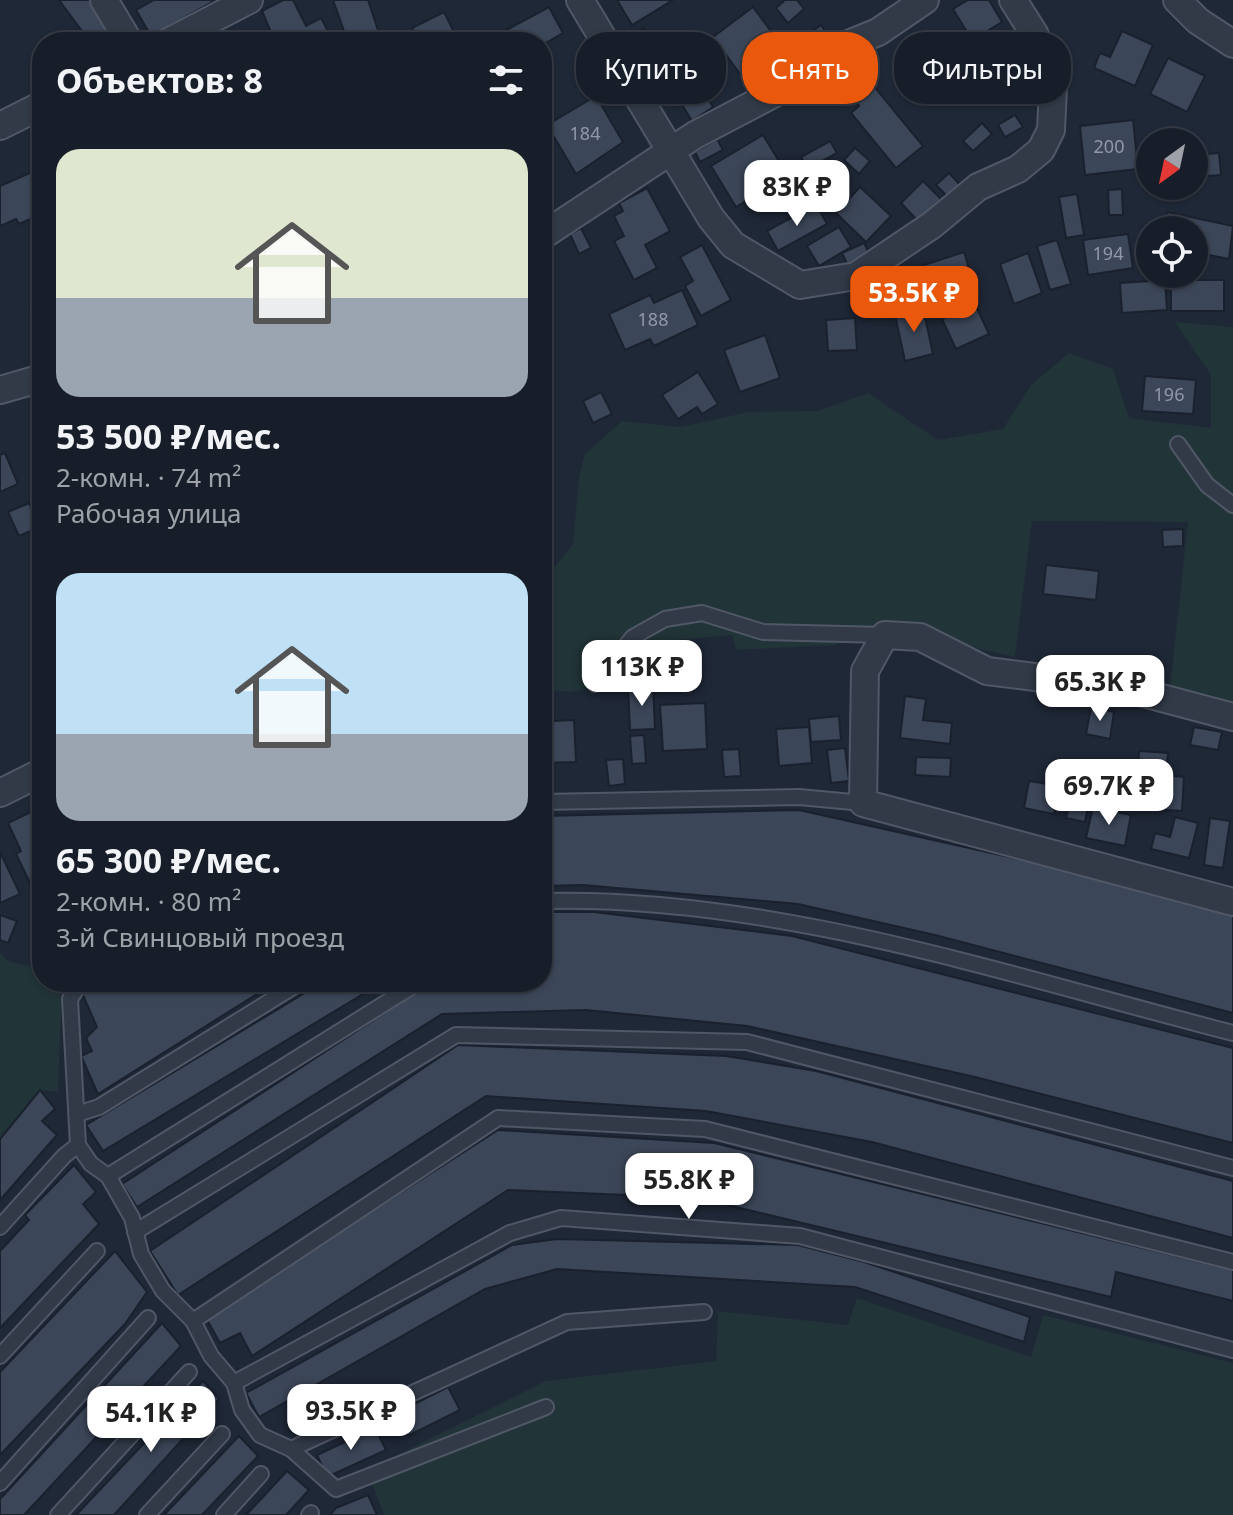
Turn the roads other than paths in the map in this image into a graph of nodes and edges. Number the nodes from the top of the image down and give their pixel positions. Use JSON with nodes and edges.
{"nodes":[{"id":1,"x":104,"y":0,"type":"edge"},
{"id":2,"x":249,"y":0,"type":"edge"},
{"id":3,"x":580,"y":0,"type":"edge"},
{"id":4,"x":925,"y":0,"type":"edge"},
{"id":5,"x":1013,"y":0,"type":"edge"},
{"id":6,"x":1177,"y":0,"type":"edge"},
{"id":7,"x":123,"y":32,"type":"edge"},
{"id":8,"x":187,"y":32,"type":"edge"},
{"id":9,"x":1233,"y":44,"type":"edge"},
{"id":10,"x":32,"y":110,"type":"edge"},
{"id":11,"x":0,"y":126,"type":"edge"},
{"id":12,"x":672,"y":150,"type":"junction"},
{"id":13,"x":552,"y":229,"type":"edge"},
{"id":14,"x":32,"y":384,"type":"edge"},
{"id":15,"x":0,"y":390,"type":"edge"},
{"id":16,"x":1178,"y":444,"type":"dead end"},
{"id":17,"x":1233,"y":505,"type":"edge"},
{"id":18,"x":885,"y":635,"type":"junction"},
{"id":19,"x":595,"y":684,"type":"dead end"},
{"id":20,"x":1233,"y":717,"type":"edge"},
{"id":21,"x":32,"y":777,"type":"edge"},
{"id":22,"x":0,"y":793,"type":"edge"},
{"id":23,"x":552,"y":802,"type":"edge"},
{"id":24,"x":863,"y":803,"type":"junction"},
{"id":25,"x":552,"y":901,"type":"edge"},
{"id":26,"x":1233,"y":902,"type":"edge"},
{"id":27,"x":75,"y":992,"type":"edge"},
{"id":28,"x":285,"y":992,"type":"edge"},
{"id":29,"x":403,"y":992,"type":"edge"},
{"id":30,"x":1233,"y":1033,"type":"edge"},
{"id":31,"x":77,"y":1114,"type":"junction"},
{"id":32,"x":78,"y":1145,"type":"junction"},
{"id":33,"x":1233,"y":1168,"type":"edge"},
{"id":34,"x":108,"y":1176,"type":"junction"},
{"id":35,"x":0,"y":1227,"type":"edge"},
{"id":36,"x":135,"y":1232,"type":"junction"},
{"id":37,"x":97,"y":1251,"type":"dead end"},
{"id":38,"x":1233,"y":1262,"type":"edge"},
{"id":39,"x":704,"y":1312,"type":"dead end"},
{"id":40,"x":148,"y":1318,"type":"dead end"},
{"id":41,"x":193,"y":1321,"type":"junction"},
{"id":42,"x":1233,"y":1350,"type":"edge"},
{"id":43,"x":0,"y":1356,"type":"edge"},
{"id":44,"x":189,"y":1372,"type":"dead end"},
{"id":45,"x":234,"y":1383,"type":"junction"},
{"id":46,"x":546,"y":1407,"type":"dead end"},
{"id":47,"x":222,"y":1434,"type":"dead end"},
{"id":48,"x":291,"y":1449,"type":"junction"},
{"id":49,"x":261,"y":1474,"type":"dead end"},
{"id":50,"x":0,"y":1483,"type":"edge"},
{"id":51,"x":58,"y":1515,"type":"edge"},
{"id":52,"x":147,"y":1515,"type":"edge"},
{"id":53,"x":224,"y":1515,"type":"edge"}],
"edges":[{"from":1,"to":7,"type":"street"},
{"from":2,"to":8,"type":"street"},
{"from":3,"to":12,"type":"street"},
{"from":4,"to":12,"type":"street"},
{"from":5,"to":12,"type":"street"},
{"from":6,"to":9,"type":"street"},
{"from":10,"to":11,"type":"street"},
{"from":12,"to":13,"type":"street"},
{"from":14,"to":15,"type":"street"},
{"from":16,"to":17,"type":"lane"},
{"from":18,"to":19,"type":"lane"},
{"from":18,"to":20,"type":"street"},
{"from":18,"to":24,"type":"street"},
{"from":21,"to":22,"type":"street"},
{"from":23,"to":24,"type":"lane"},
{"from":24,"to":26,"type":"street"},
{"from":25,"to":30,"type":"lane"},
{"from":27,"to":31,"type":"lane"},
{"from":28,"to":31,"type":"lane"},
{"from":29,"to":34,"type":"lane"},
{"from":31,"to":32,"type":"lane"},
{"from":32,"to":34,"type":"lane"},
{"from":32,"to":35,"type":"lane"},
{"from":33,"to":36,"type":"lane"},
{"from":34,"to":36,"type":"lane"},
{"from":36,"to":41,"type":"lane"},
{"from":37,"to":43,"type":"lane"},
{"from":38,"to":41,"type":"lane"},
{"from":39,"to":48,"type":"lane"},
{"from":40,"to":50,"type":"lane"},
{"from":41,"to":45,"type":"lane"},
{"from":42,"to":45,"type":"lane"},
{"from":44,"to":51,"type":"lane"},
{"from":45,"to":48,"type":"lane"},
{"from":46,"to":48,"type":"lane"},
{"from":47,"to":52,"type":"lane"},
{"from":49,"to":53,"type":"lane"}]}
